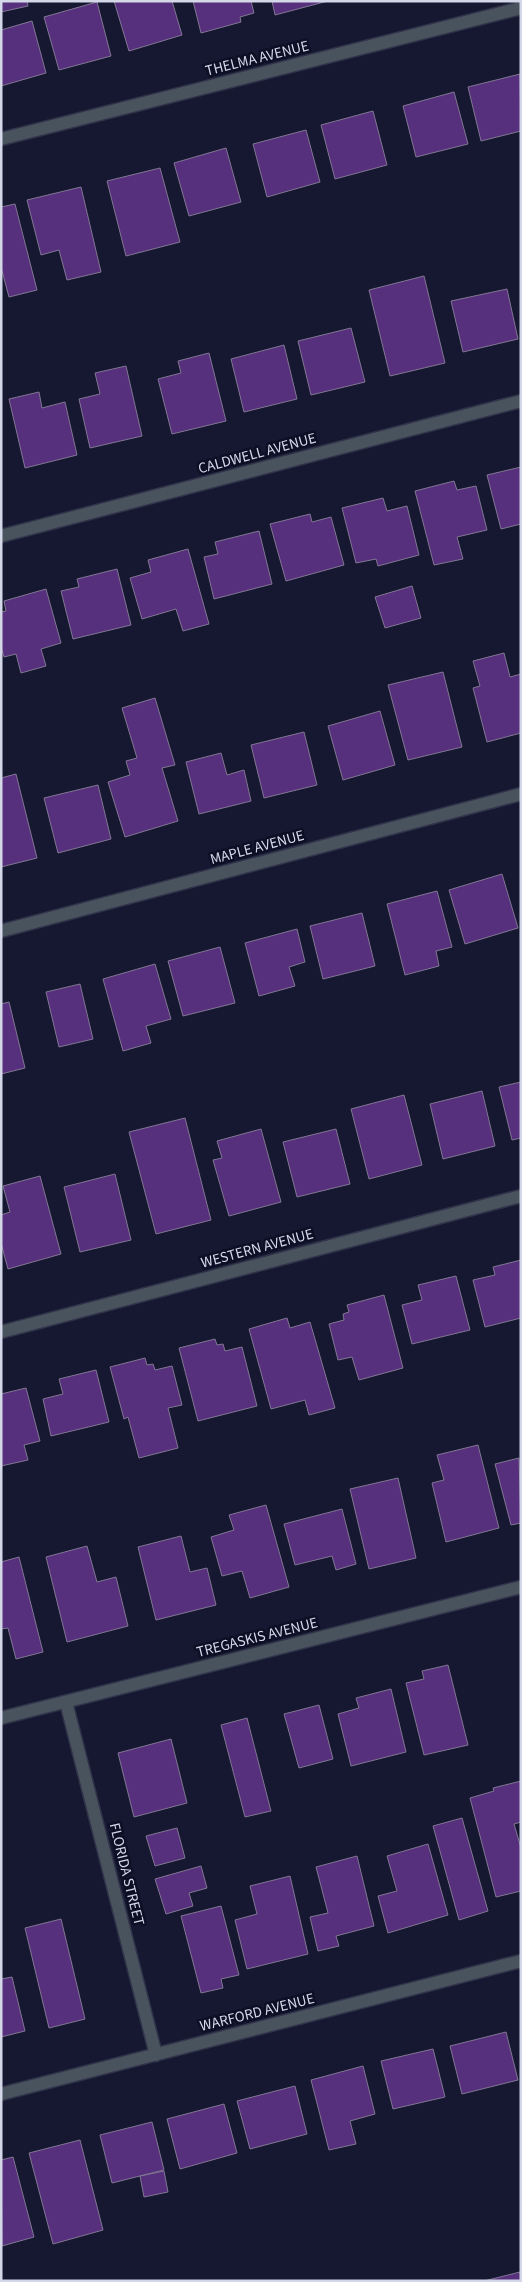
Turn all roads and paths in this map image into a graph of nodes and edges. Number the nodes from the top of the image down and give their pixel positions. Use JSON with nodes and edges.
{"nodes":[{"id":1,"x":521,"y":8,"type":"edge"},
{"id":2,"x":1,"y":139,"type":"edge"},
{"id":3,"x":521,"y":401,"type":"edge"},
{"id":4,"x":1,"y":536,"type":"edge"},
{"id":5,"x":521,"y":794,"type":"edge"},
{"id":6,"x":1,"y":931,"type":"edge"},
{"id":7,"x":521,"y":1196,"type":"edge"},
{"id":8,"x":1,"y":1332,"type":"edge"},
{"id":9,"x":521,"y":1588,"type":"edge"},
{"id":10,"x":66,"y":1702,"type":"junction"},
{"id":11,"x":1,"y":1718,"type":"edge"},
{"id":12,"x":521,"y":1961,"type":"edge"},
{"id":13,"x":156,"y":2054,"type":"junction"},
{"id":14,"x":1,"y":2094,"type":"edge"}],
"edges":[{"from":1,"to":2,"type":"street","name":"THELMA AVENUE"},
{"from":3,"to":4,"type":"street","name":"CALDWELL AVENUE"},
{"from":5,"to":6,"type":"street","name":"MAPLE AVENUE"},
{"from":7,"to":8,"type":"street","name":"WESTERN AVENUE"},
{"from":9,"to":10,"type":"street","name":"TREGASKIS AVENUE"},
{"from":10,"to":11,"type":"street","name":"TREGASKIS AVENUE"},
{"from":10,"to":13,"type":"street","name":"FLORIDA STREET"},
{"from":12,"to":13,"type":"street","name":"WARFORD AVENUE"},
{"from":13,"to":14,"type":"street","name":"WARFORD AVENUE"}]}
